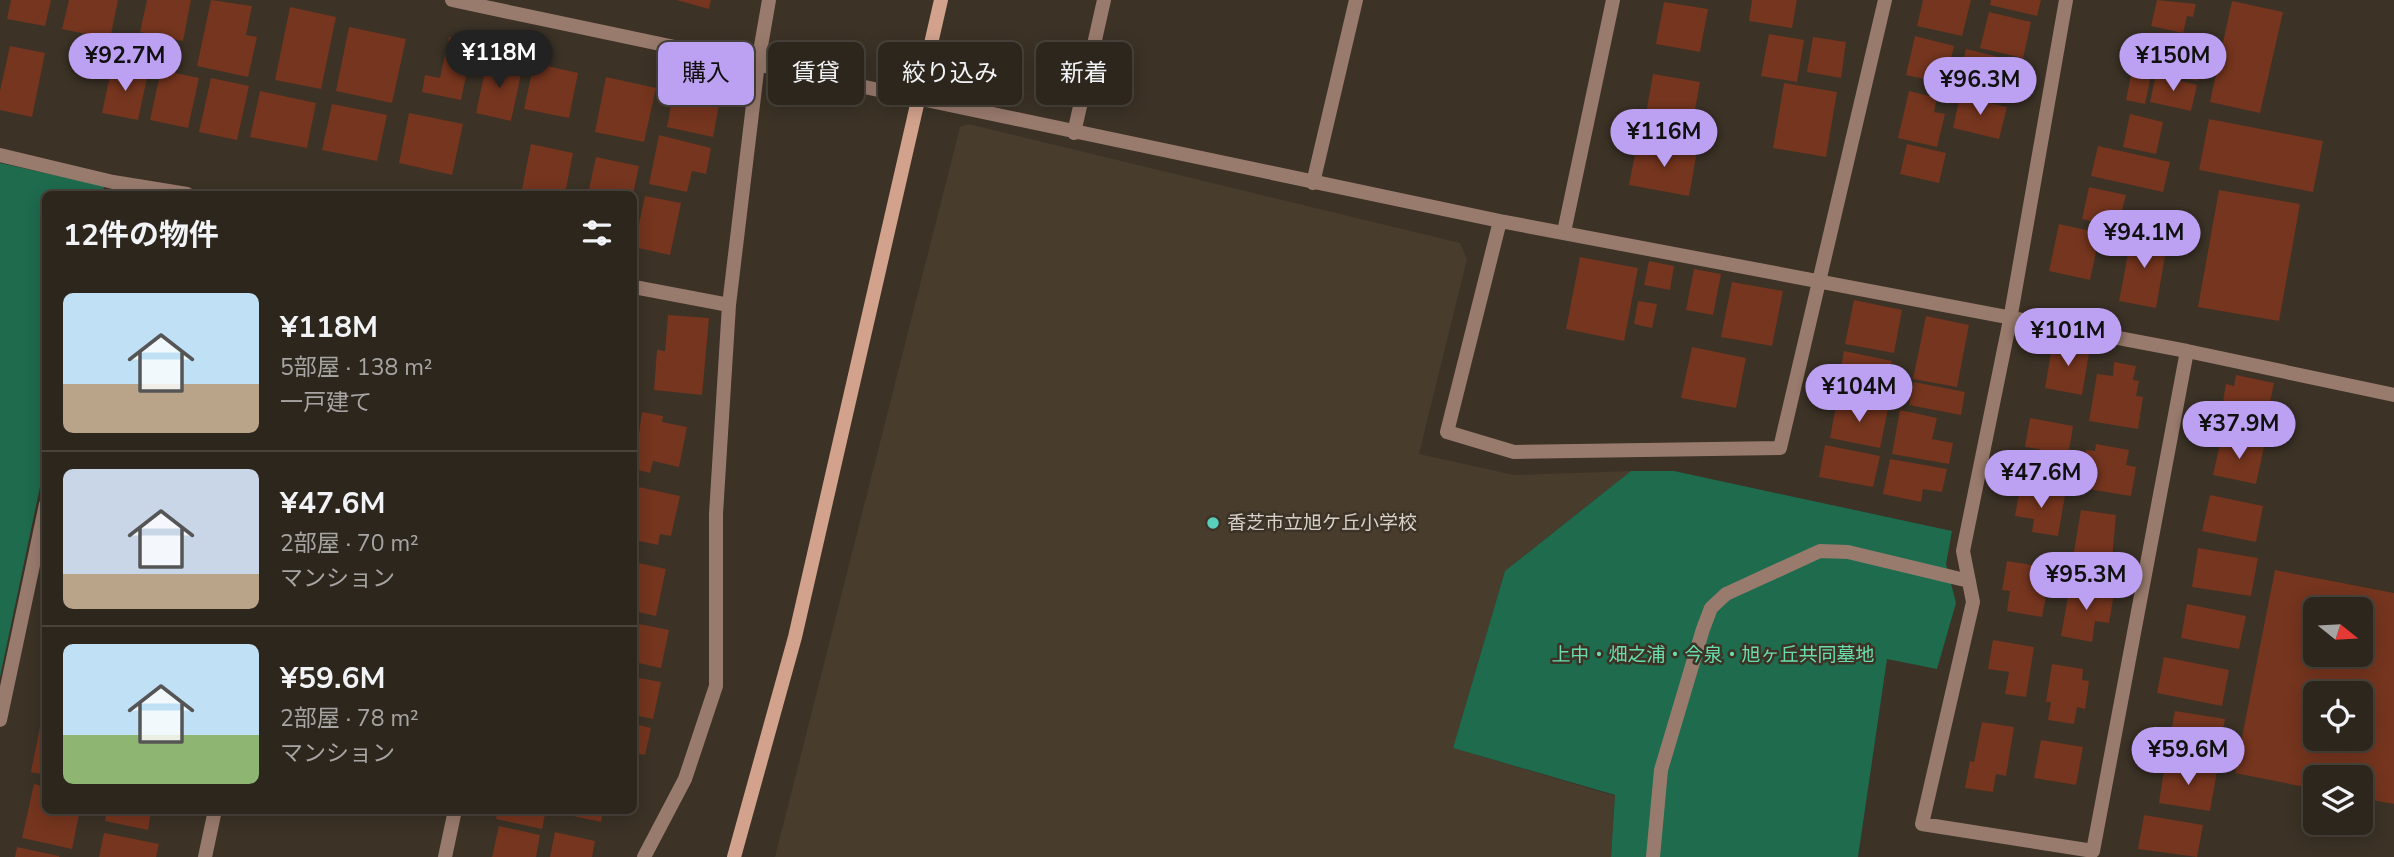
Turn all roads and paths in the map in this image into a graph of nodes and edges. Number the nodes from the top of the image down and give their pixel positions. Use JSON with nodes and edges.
{"nodes":[{"id":1,"x":769,"y":0,"type":"edge"},
{"id":2,"x":941,"y":0,"type":"edge"},
{"id":3,"x":1104,"y":0,"type":"edge"},
{"id":4,"x":1356,"y":0,"type":"edge"},
{"id":5,"x":1614,"y":0,"type":"edge"},
{"id":6,"x":1885,"y":0,"type":"edge"},
{"id":7,"x":2066,"y":0,"type":"edge"},
{"id":8,"x":461,"y":1,"type":"edge"},
{"id":9,"x":932,"y":42,"type":"edge"},
{"id":10,"x":758,"y":63,"type":"junction"},
{"id":11,"x":878,"y":91,"type":"edge"},
{"id":12,"x":919,"y":105,"type":"edge"},
{"id":13,"x":939,"y":105,"type":"edge"},
{"id":14,"x":1074,"y":133,"type":"junction"},
{"id":15,"x":0,"y":155,"type":"edge"},
{"id":16,"x":1314,"y":183,"type":"junction"},
{"id":17,"x":112,"y":188,"type":"edge"},
{"id":18,"x":150,"y":191,"type":"edge"},
{"id":19,"x":1500,"y":221,"type":"junction"},
{"id":20,"x":1564,"y":232,"type":"junction"},
{"id":21,"x":1820,"y":282,"type":"junction"},
{"id":22,"x":637,"y":288,"type":"edge"},
{"id":23,"x":729,"y":305,"type":"junction"},
{"id":24,"x":2010,"y":320,"type":"junction"},
{"id":25,"x":2187,"y":351,"type":"junction"},
{"id":26,"x":2394,"y":395,"type":"edge"},
{"id":27,"x":42,"y":522,"type":"edge"},
{"id":28,"x":1969,"y":581,"type":"junction"},
{"id":29,"x":0,"y":720,"type":"edge"},
{"id":30,"x":214,"y":814,"type":"edge"},
{"id":31,"x":454,"y":814,"type":"edge"},
{"id":32,"x":205,"y":857,"type":"edge"},
{"id":33,"x":445,"y":857,"type":"edge"},
{"id":34,"x":644,"y":857,"type":"edge"},
{"id":35,"x":734,"y":857,"type":"edge"},
{"id":36,"x":1653,"y":857,"type":"edge"}],
"edges":[{"from":1,"to":10,"type":"street"},
{"from":2,"to":9,"type":"street"},
{"from":3,"to":14,"type":"street"},
{"from":4,"to":16,"type":"street"},
{"from":5,"to":20,"type":"street"},
{"from":6,"to":21,"type":"street"},
{"from":7,"to":24,"type":"street"},
{"from":8,"to":10,"type":"street"},
{"from":10,"to":11,"type":"street"},
{"from":10,"to":23,"type":"street"},
{"from":12,"to":35,"type":"street"},
{"from":13,"to":14,"type":"street"},
{"from":14,"to":16,"type":"street"},
{"from":15,"to":17,"type":"street"},
{"from":16,"to":19,"type":"street"},
{"from":17,"to":18,"type":"street"},
{"from":19,"to":20,"type":"street"},
{"from":19,"to":21,"type":"street"},
{"from":20,"to":21,"type":"street"},
{"from":21,"to":24,"type":"street"},
{"from":22,"to":23,"type":"street"},
{"from":23,"to":34,"type":"street"},
{"from":24,"to":25,"type":"street"},
{"from":24,"to":28,"type":"street"},
{"from":25,"to":26,"type":"street"},
{"from":25,"to":28,"type":"street"},
{"from":27,"to":29,"type":"street"},
{"from":28,"to":36,"type":"street"},
{"from":30,"to":32,"type":"street"},
{"from":31,"to":33,"type":"street"}]}
